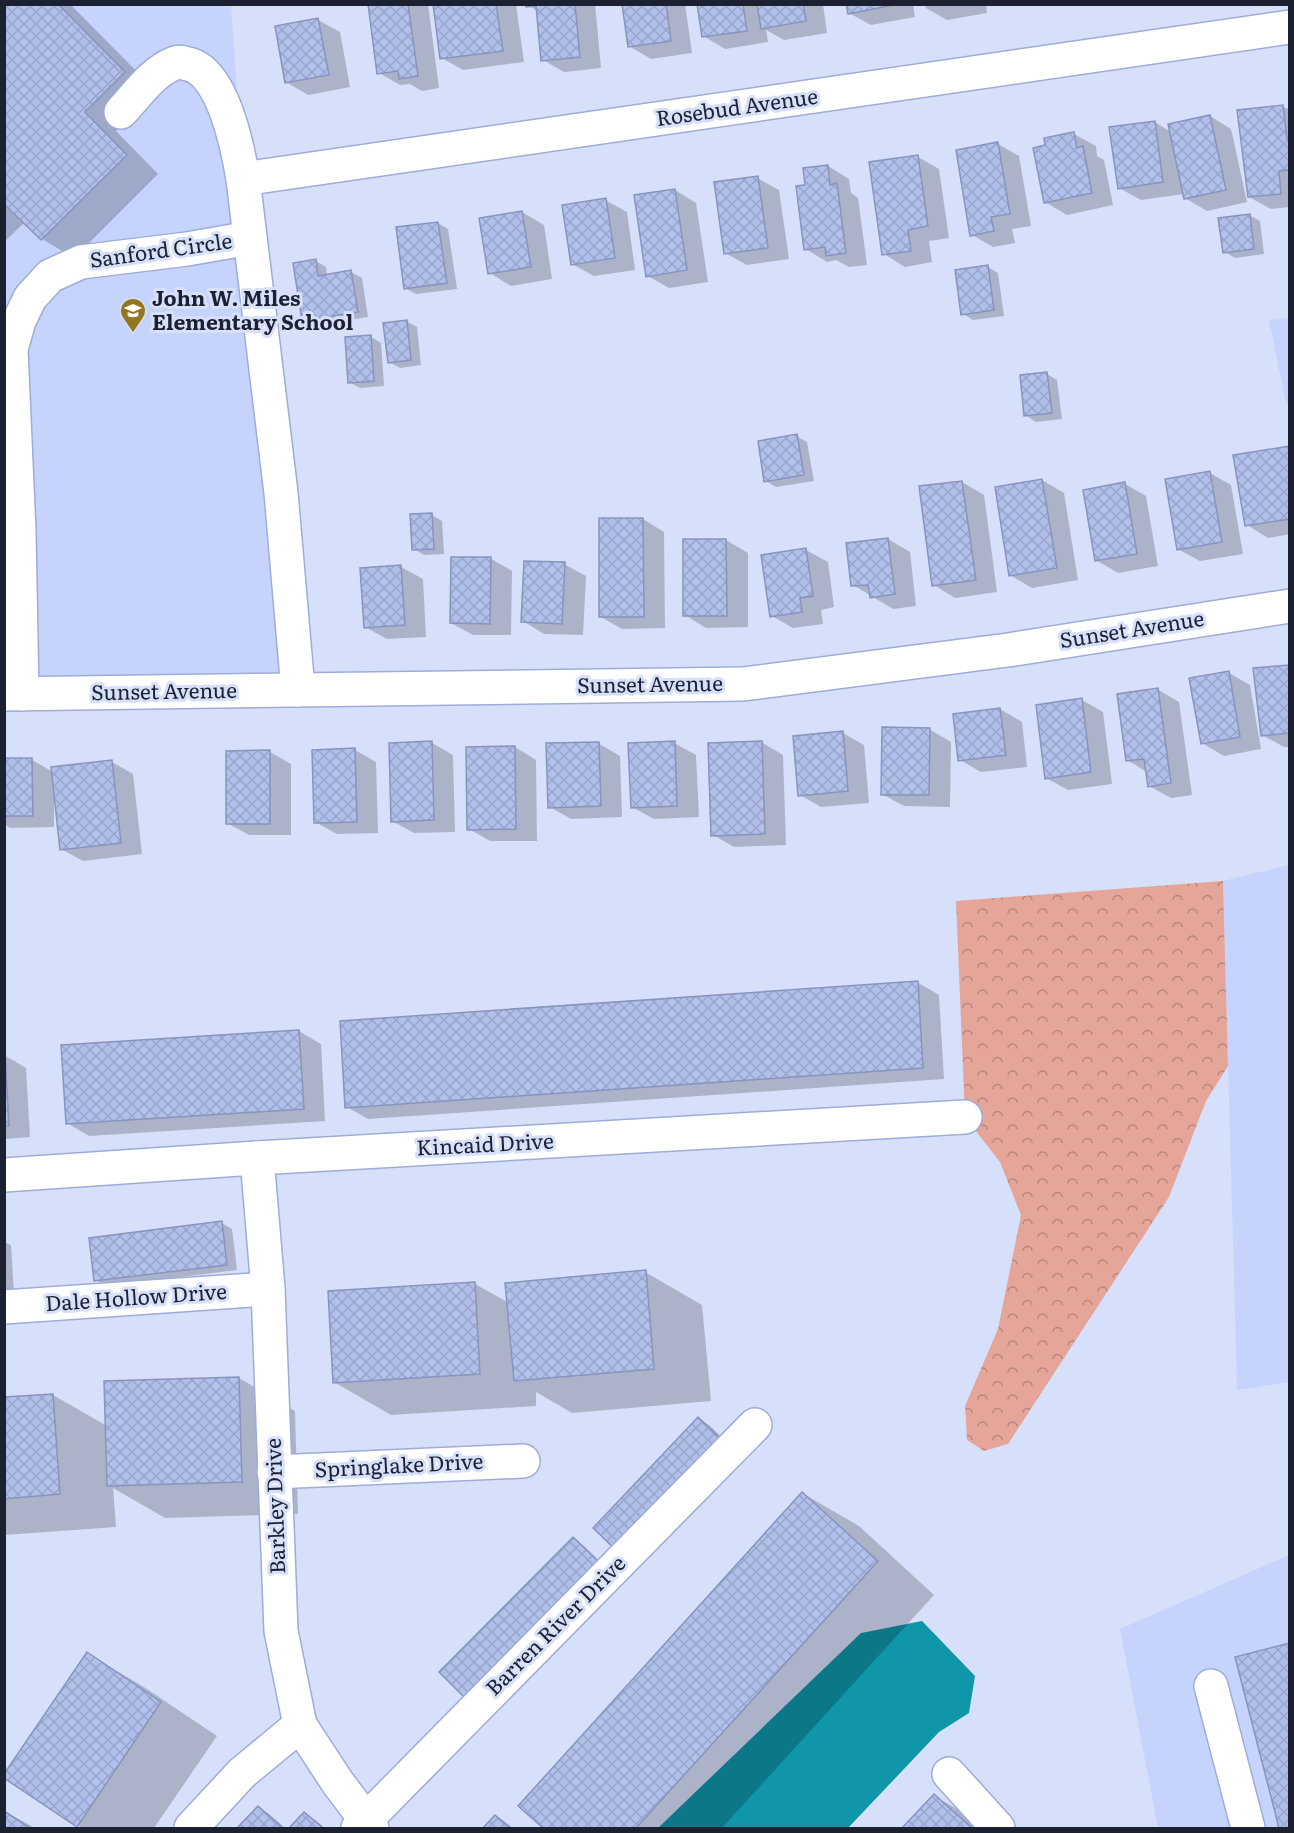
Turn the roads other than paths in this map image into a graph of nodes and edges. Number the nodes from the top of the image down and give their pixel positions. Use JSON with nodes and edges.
{"nodes":[{"id":1,"x":1290,"y":27,"type":"edge"},
{"id":2,"x":121,"y":112,"type":"dead end"},
{"id":3,"x":243,"y":179,"type":"junction"},
{"id":4,"x":250,"y":238,"type":"junction"},
{"id":5,"x":1290,"y":606,"type":"edge"},
{"id":6,"x":298,"y":690,"type":"junction"},
{"id":7,"x":13,"y":694,"type":"edge"},
{"id":8,"x":965,"y":1117,"type":"dead end"},
{"id":9,"x":256,"y":1158,"type":"junction"},
{"id":10,"x":4,"y":1175,"type":"edge"},
{"id":11,"x":268,"y":1289,"type":"junction"},
{"id":12,"x":4,"y":1307,"type":"edge"},
{"id":13,"x":755,"y":1425,"type":"dead end"},
{"id":14,"x":523,"y":1461,"type":"dead end"},
{"id":15,"x":274,"y":1472,"type":"junction"},
{"id":16,"x":1211,"y":1686,"type":"dead end"},
{"id":17,"x":300,"y":1725,"type":"junction"},
{"id":18,"x":949,"y":1774,"type":"dead end"},
{"id":19,"x":365,"y":1825,"type":"edge"},
{"id":20,"x":191,"y":1828,"type":"edge"},
{"id":21,"x":998,"y":1828,"type":"edge"},
{"id":22,"x":1248,"y":1828,"type":"edge"}],
"edges":[{"from":1,"to":3,"type":"street","name":"Rosebud Avenue"},
{"from":2,"to":3,"type":"street"},
{"from":3,"to":4,"type":"street"},
{"from":4,"to":6,"type":"street","name":"Sanford Circle"},
{"from":4,"to":7,"type":"street","name":"Sanford Circle"},
{"from":5,"to":6,"type":"street","name":"Sunset Avenue"},
{"from":6,"to":7,"type":"street","name":"Sunset Avenue"},
{"from":8,"to":9,"type":"street","name":"Kincaid Drive"},
{"from":9,"to":10,"type":"street","name":"Kincaid Drive"},
{"from":9,"to":11,"type":"street","name":"Barkley Drive"},
{"from":11,"to":12,"type":"street","name":"Dale Hollow Drive"},
{"from":11,"to":15,"type":"street","name":"Barkley Drive"},
{"from":13,"to":19,"type":"street","name":"Barren River Drive"},
{"from":14,"to":15,"type":"street","name":"Springlake Drive"},
{"from":15,"to":17,"type":"street","name":"Barkley Drive"},
{"from":16,"to":22,"type":"street"},
{"from":17,"to":19,"type":"street","name":"Barkley Drive"},
{"from":17,"to":20,"type":"street"},
{"from":18,"to":21,"type":"street"}]}
